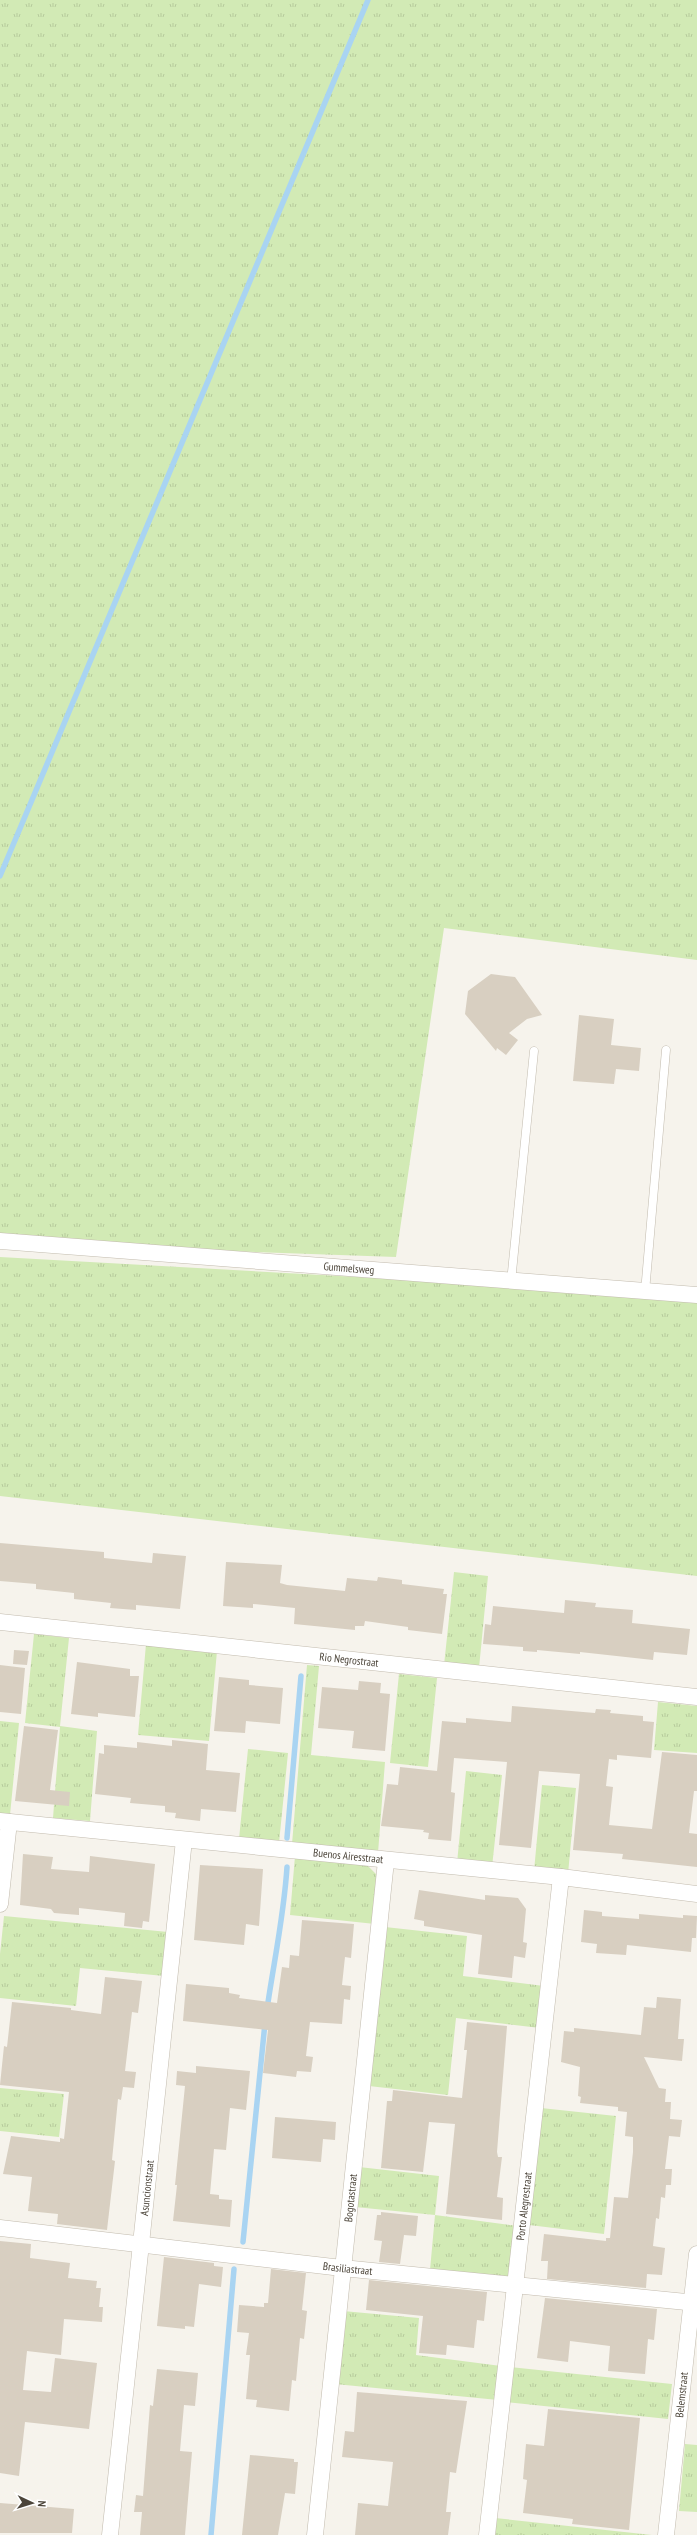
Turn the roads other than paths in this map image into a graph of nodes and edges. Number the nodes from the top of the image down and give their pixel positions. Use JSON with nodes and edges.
{"nodes":[{"id":1,"x":666,"y":1050,"type":"dead end"},
{"id":2,"x":534,"y":1051,"type":"dead end"},
{"id":3,"x":0,"y":1241,"type":"edge"},
{"id":4,"x":511,"y":1282,"type":"junction"},
{"id":5,"x":646,"y":1292,"type":"junction"},
{"id":6,"x":697,"y":1295,"type":"edge"},
{"id":7,"x":0,"y":1622,"type":"edge"},
{"id":8,"x":697,"y":1697,"type":"edge"},
{"id":9,"x":4,"y":1821,"type":"edge"},
{"id":10,"x":184,"y":1840,"type":"junction"},
{"id":11,"x":386,"y":1861,"type":"junction"},
{"id":12,"x":561,"y":1877,"type":"junction"},
{"id":13,"x":697,"y":1894,"type":"edge"},
{"id":14,"x":0,"y":1904,"type":"edge"},
{"id":15,"x":0,"y":2228,"type":"edge"},
{"id":16,"x":141,"y":2243,"type":"junction"},
{"id":17,"x":697,"y":2254,"type":"edge"},
{"id":18,"x":342,"y":2268,"type":"junction"},
{"id":19,"x":517,"y":2286,"type":"junction"},
{"id":20,"x":694,"y":2302,"type":"edge"},
{"id":21,"x":110,"y":2535,"type":"edge"},
{"id":22,"x":315,"y":2535,"type":"edge"},
{"id":23,"x":487,"y":2535,"type":"edge"},
{"id":24,"x":666,"y":2535,"type":"edge"}],
"edges":[{"from":1,"to":5,"type":"lane"},
{"from":2,"to":4,"type":"lane"},
{"from":3,"to":4,"type":"street","name":"Gummelsweg"},
{"from":4,"to":5,"type":"street","name":"Gummelsweg"},
{"from":5,"to":6,"type":"street","name":"Gummelsweg"},
{"from":7,"to":8,"type":"street","name":"Rio Negrostraat"},
{"from":9,"to":10,"type":"street","name":"Buenos Airesstraat"},
{"from":9,"to":14,"type":"street"},
{"from":10,"to":11,"type":"street","name":"Buenos Airesstraat"},
{"from":10,"to":16,"type":"street","name":"Asuncionstraat"},
{"from":11,"to":12,"type":"street","name":"Buenos Airesstraat"},
{"from":11,"to":18,"type":"street","name":"Bogotastraat"},
{"from":12,"to":13,"type":"street","name":"Buenos Airesstraat"},
{"from":12,"to":19,"type":"street","name":"Porto Alegrestraat"},
{"from":15,"to":16,"type":"street","name":"Brasiliastraat"},
{"from":16,"to":18,"type":"street","name":"Brasiliastraat"},
{"from":16,"to":21,"type":"street","name":"Asuncionstraat"},
{"from":17,"to":20,"type":"street","name":"Belemstraat"},
{"from":18,"to":19,"type":"street","name":"Brasiliastraat"},
{"from":18,"to":22,"type":"street","name":"Bogotastraat"},
{"from":19,"to":20,"type":"street","name":"Brasiliastraat"},
{"from":19,"to":23,"type":"street","name":"Porto Alegrestraat"},
{"from":20,"to":24,"type":"street","name":"Belemstraat"}]}
